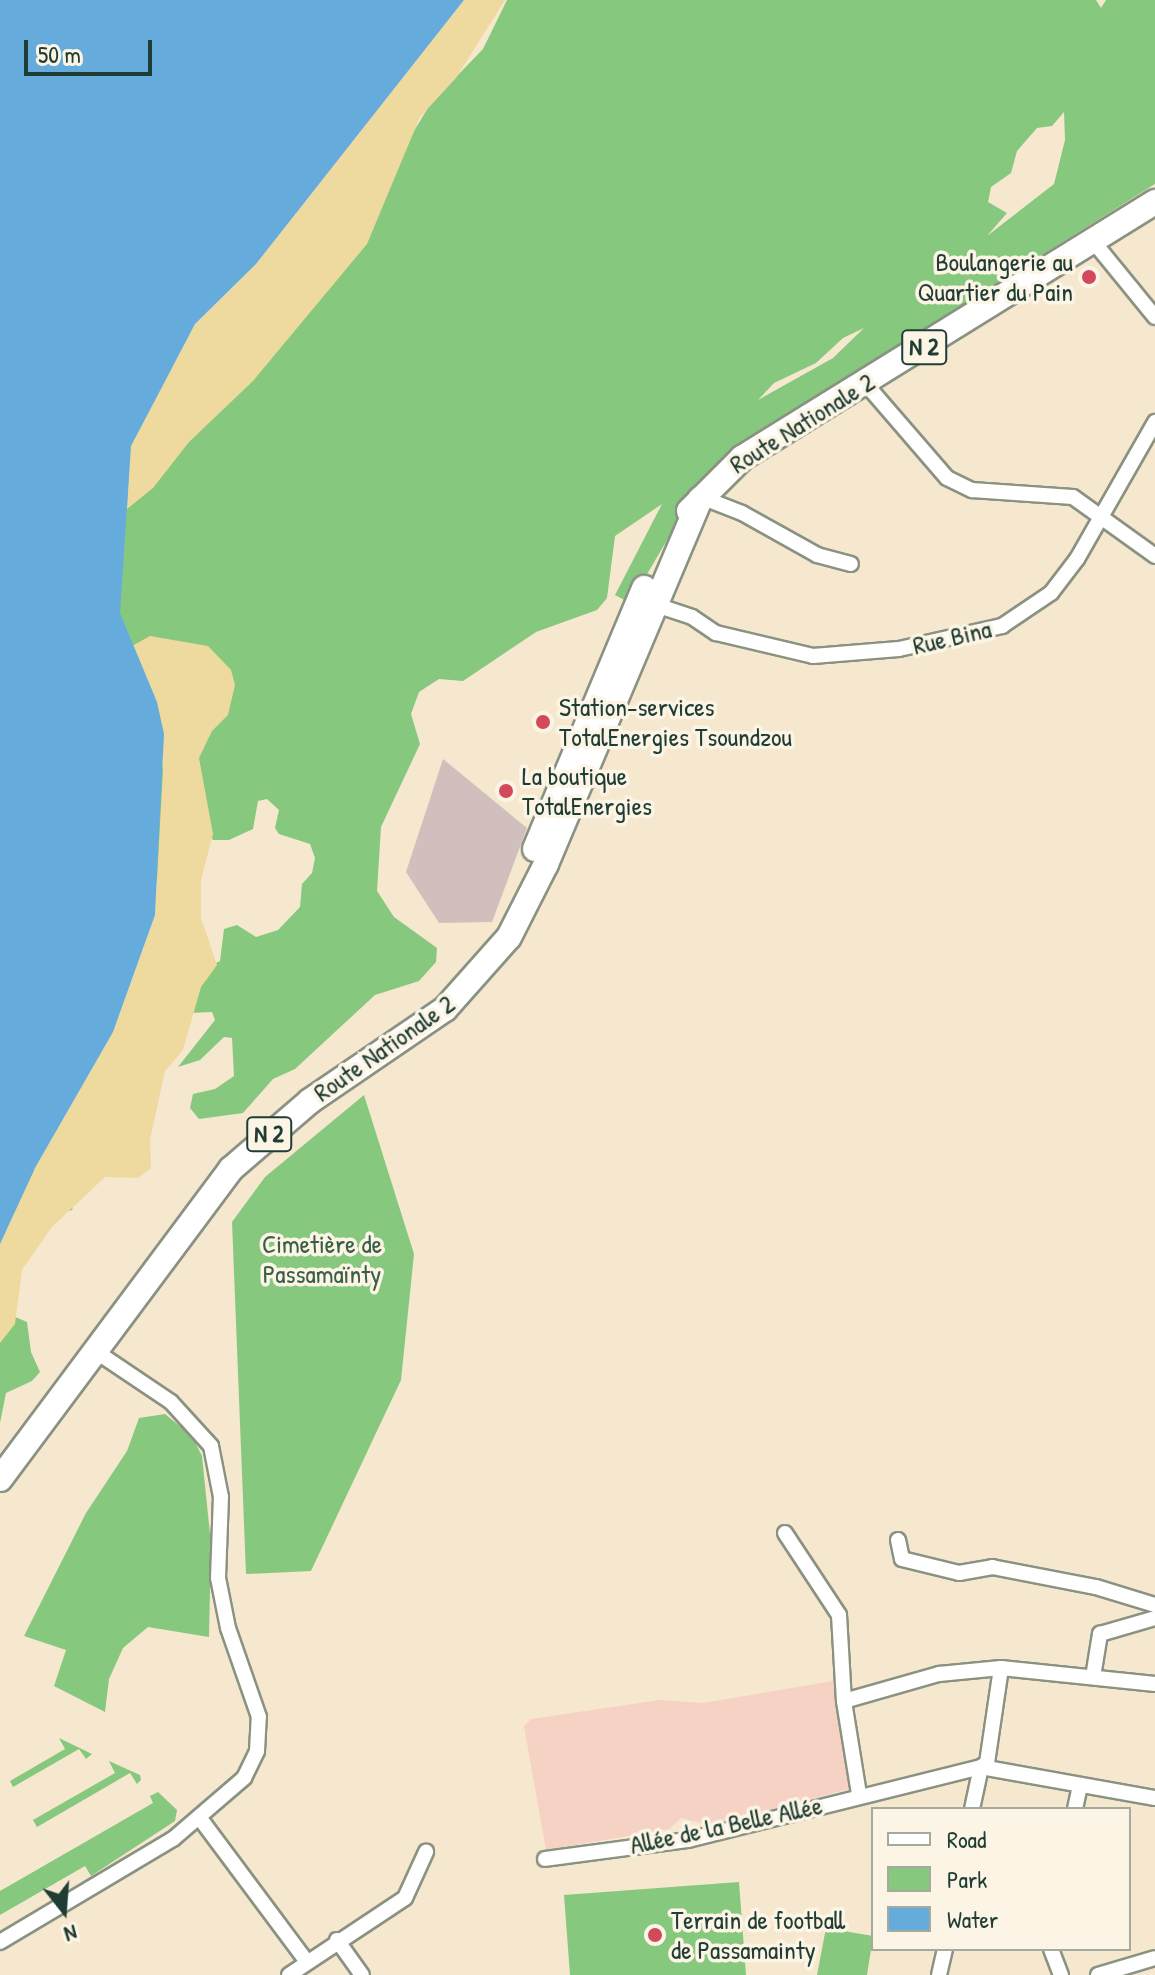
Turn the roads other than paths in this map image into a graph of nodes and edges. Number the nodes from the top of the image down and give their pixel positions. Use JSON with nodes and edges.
{"nodes":[{"id":1,"x":1155,"y":202,"type":"edge"},
{"id":2,"x":1093,"y":241,"type":"junction"},
{"id":3,"x":1155,"y":317,"type":"edge"},
{"id":4,"x":865,"y":383,"type":"junction"},
{"id":5,"x":1155,"y":422,"type":"edge"},
{"id":6,"x":700,"y":498,"type":"junction"},
{"id":7,"x":1104,"y":516,"type":"junction"},
{"id":8,"x":1155,"y":556,"type":"edge"},
{"id":9,"x":851,"y":564,"type":"dead end"},
{"id":10,"x":653,"y":604,"type":"junction"},
{"id":11,"x":602,"y":681,"type":"junction"},
{"id":12,"x":591,"y":751,"type":"junction"},
{"id":13,"x":487,"y":964,"type":"junction"},
{"id":14,"x":98,"y":1353,"type":"junction"},
{"id":15,"x":0,"y":1479,"type":"edge"},
{"id":16,"x":785,"y":1533,"type":"dead end"},
{"id":17,"x":898,"y":1540,"type":"dead end"},
{"id":18,"x":1155,"y":1605,"type":"edge"},
{"id":19,"x":1155,"y":1618,"type":"edge"},
{"id":20,"x":1001,"y":1668,"type":"junction"},
{"id":21,"x":1093,"y":1677,"type":"junction"},
{"id":22,"x":1155,"y":1684,"type":"edge"},
{"id":23,"x":844,"y":1701,"type":"junction"},
{"id":24,"x":981,"y":1767,"type":"junction"},
{"id":25,"x":1080,"y":1786,"type":"junction"},
{"id":26,"x":859,"y":1794,"type":"junction"},
{"id":27,"x":1155,"y":1798,"type":"edge"},
{"id":28,"x":972,"y":1807,"type":"edge"},
{"id":29,"x":1075,"y":1807,"type":"edge"},
{"id":30,"x":199,"y":1817,"type":"junction"},
{"id":31,"x":426,"y":1852,"type":"dead end"},
{"id":32,"x":545,"y":1859,"type":"dead end"},
{"id":33,"x":337,"y":1940,"type":"junction"},
{"id":34,"x":0,"y":1942,"type":"edge"},
{"id":35,"x":945,"y":1951,"type":"edge"},
{"id":36,"x":1052,"y":1951,"type":"edge"},
{"id":37,"x":1155,"y":1958,"type":"edge"},
{"id":38,"x":307,"y":1962,"type":"junction"},
{"id":39,"x":289,"y":1975,"type":"edge"},
{"id":40,"x":362,"y":1975,"type":"edge"},
{"id":41,"x":939,"y":1975,"type":"edge"},
{"id":42,"x":1061,"y":1975,"type":"edge"},
{"id":43,"x":1098,"y":1975,"type":"edge"}],
"edges":[{"from":1,"to":2,"type":"main road","name":"Route Nationale 2","number":"N 2"},
{"from":2,"to":3,"type":"street"},
{"from":2,"to":4,"type":"main road","name":"Route Nationale 2","number":"N 2"},
{"from":4,"to":6,"type":"main road","name":"Route Nationale 2","number":"N 2"},
{"from":4,"to":7,"type":"street"},
{"from":5,"to":7,"type":"street","name":"Rue Bina"},
{"from":6,"to":9,"type":"street"},
{"from":6,"to":10,"type":"main road","name":"Route Nationale 2","number":"N 2"},
{"from":6,"to":11,"type":"main road","name":"Route Nationale 2","number":"N 2"},
{"from":7,"to":8,"type":"street"},
{"from":7,"to":10,"type":"street","name":"Rue Bina"},
{"from":10,"to":12,"type":"main road","name":"Route Nationale 2","number":"N 2"},
{"from":11,"to":12,"type":"main road","number":"N 2"},
{"from":11,"to":13,"type":"main road","name":"Route Nationale 2","number":"N 2"},
{"from":12,"to":13,"type":"main road","name":"Route Nationale 2","number":"N 2"},
{"from":13,"to":14,"type":"main road","name":"Route Nationale 2","number":"N 2"},
{"from":14,"to":15,"type":"main road","number":"N 2"},
{"from":14,"to":30,"type":"street"},
{"from":16,"to":23,"type":"street"},
{"from":17,"to":18,"type":"street"},
{"from":19,"to":21,"type":"street"},
{"from":20,"to":21,"type":"street"},
{"from":20,"to":23,"type":"street"},
{"from":20,"to":24,"type":"street"},
{"from":21,"to":22,"type":"street"},
{"from":23,"to":26,"type":"street"},
{"from":24,"to":25,"type":"street"},
{"from":24,"to":26,"type":"street","name":"Allée de la Belle Allée"},
{"from":24,"to":28,"type":"street"},
{"from":25,"to":27,"type":"street"},
{"from":25,"to":29,"type":"street"},
{"from":26,"to":32,"type":"street","name":"Allée de la Belle Allée"},
{"from":30,"to":34,"type":"street"},
{"from":30,"to":38,"type":"street"},
{"from":31,"to":33,"type":"street"},
{"from":33,"to":38,"type":"street"},
{"from":33,"to":40,"type":"street"},
{"from":35,"to":41,"type":"street"},
{"from":36,"to":42,"type":"street"},
{"from":37,"to":43,"type":"street"},
{"from":38,"to":39,"type":"street"}]}
